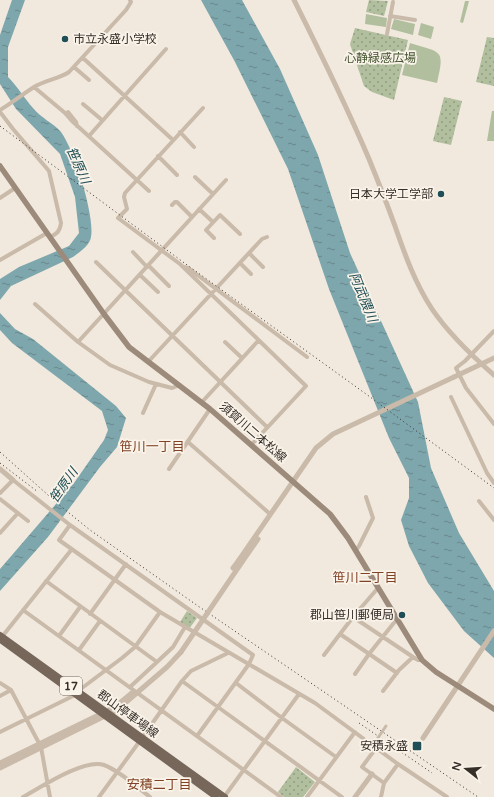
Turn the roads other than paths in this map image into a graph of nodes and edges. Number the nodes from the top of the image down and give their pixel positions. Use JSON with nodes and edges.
{"nodes":[{"id":1,"x":130,"y":0,"type":"edge"},
{"id":2,"x":294,"y":0,"type":"edge"},
{"id":3,"x":393,"y":2,"type":"dead end"},
{"id":4,"x":390,"y":16,"type":"junction"},
{"id":5,"x":415,"y":20,"type":"dead end"},
{"id":6,"x":387,"y":34,"type":"dead end"},
{"id":7,"x":166,"y":49,"type":"dead end"},
{"id":8,"x":83,"y":58,"type":"junction"},
{"id":9,"x":74,"y":66,"type":"junction"},
{"id":10,"x":89,"y":80,"type":"dead end"},
{"id":11,"x":33,"y":88,"type":"junction"},
{"id":12,"x":124,"y":95,"type":"junction"},
{"id":13,"x":84,"y":104,"type":"dead end"},
{"id":14,"x":203,"y":108,"type":"dead end"},
{"id":15,"x":0,"y":110,"type":"edge"},
{"id":16,"x":68,"y":112,"type":"dead end"},
{"id":17,"x":102,"y":120,"type":"junction"},
{"id":18,"x":77,"y":126,"type":"junction"},
{"id":19,"x":180,"y":132,"type":"junction"},
{"id":20,"x":89,"y":136,"type":"junction"},
{"id":21,"x":173,"y":140,"type":"junction"},
{"id":22,"x":194,"y":147,"type":"dead end"},
{"id":23,"x":158,"y":156,"type":"junction"},
{"id":24,"x":0,"y":166,"type":"edge"},
{"id":25,"x":177,"y":175,"type":"dead end"},
{"id":26,"x":195,"y":177,"type":"dead end"},
{"id":27,"x":137,"y":180,"type":"junction"},
{"id":28,"x":226,"y":180,"type":"dead end"},
{"id":29,"x":15,"y":188,"type":"junction"},
{"id":30,"x":149,"y":190,"type":"dead end"},
{"id":31,"x":213,"y":194,"type":"junction"},
{"id":32,"x":0,"y":198,"type":"edge"},
{"id":33,"x":172,"y":205,"type":"dead end"},
{"id":34,"x":199,"y":209,"type":"junction"},
{"id":35,"x":192,"y":217,"type":"junction"},
{"id":36,"x":213,"y":222,"type":"junction"},
{"id":37,"x":240,"y":234,"type":"dead end"},
{"id":38,"x":267,"y":236,"type":"dead end"},
{"id":39,"x":50,"y":237,"type":"junction"},
{"id":40,"x":214,"y":238,"type":"dead end"},
{"id":41,"x":162,"y":250,"type":"junction"},
{"id":42,"x":133,"y":252,"type":"dead end"},
{"id":43,"x":249,"y":253,"type":"junction"},
{"id":44,"x":0,"y":260,"type":"edge"},
{"id":45,"x":96,"y":262,"type":"dead end"},
{"id":46,"x":240,"y":263,"type":"junction"},
{"id":47,"x":148,"y":266,"type":"junction"},
{"id":48,"x":182,"y":267,"type":"junction"},
{"id":49,"x":263,"y":267,"type":"dead end"},
{"id":50,"x":140,"y":274,"type":"junction"},
{"id":51,"x":251,"y":274,"type":"dead end"},
{"id":52,"x":169,"y":286,"type":"dead end"},
{"id":53,"x":216,"y":289,"type":"junction"},
{"id":54,"x":125,"y":291,"type":"junction"},
{"id":55,"x":158,"y":292,"type":"dead end"},
{"id":56,"x":211,"y":294,"type":"junction"},
{"id":57,"x":35,"y":304,"type":"dead end"},
{"id":58,"x":104,"y":314,"type":"junction"},
{"id":59,"x":494,"y":331,"type":"edge"},
{"id":60,"x":173,"y":337,"type":"junction"},
{"id":61,"x":258,"y":340,"type":"junction"},
{"id":62,"x":78,"y":342,"type":"junction"},
{"id":63,"x":226,"y":342,"type":"dead end"},
{"id":64,"x":471,"y":355,"type":"junction"},
{"id":65,"x":307,"y":357,"type":"dead end"},
{"id":66,"x":242,"y":358,"type":"junction"},
{"id":67,"x":494,"y":358,"type":"edge"},
{"id":68,"x":148,"y":362,"type":"junction"},
{"id":69,"x":494,"y":375,"type":"edge"},
{"id":70,"x":220,"y":382,"type":"junction"},
{"id":71,"x":156,"y":384,"type":"junction"},
{"id":72,"x":180,"y":385,"type":"junction"},
{"id":73,"x":451,"y":397,"type":"dead end"},
{"id":74,"x":202,"y":402,"type":"junction"},
{"id":75,"x":210,"y":409,"type":"junction"},
{"id":76,"x":143,"y":413,"type":"dead end"},
{"id":77,"x":494,"y":424,"type":"edge"},
{"id":78,"x":267,"y":427,"type":"junction"},
{"id":79,"x":188,"y":442,"type":"junction"},
{"id":80,"x":252,"y":444,"type":"junction"},
{"id":81,"x":0,"y":469,"type":"edge"},
{"id":82,"x":169,"y":469,"type":"dead end"},
{"id":83,"x":13,"y":480,"type":"junction"},
{"id":84,"x":294,"y":482,"type":"junction"},
{"id":85,"x":494,"y":483,"type":"edge"},
{"id":86,"x":0,"y":493,"type":"edge"},
{"id":87,"x":366,"y":497,"type":"dead end"},
{"id":88,"x":0,"y":499,"type":"edge"},
{"id":89,"x":479,"y":501,"type":"dead end"},
{"id":90,"x":18,"y":513,"type":"junction"},
{"id":91,"x":270,"y":514,"type":"junction"},
{"id":92,"x":494,"y":520,"type":"edge"},
{"id":93,"x":28,"y":521,"type":"dead end"},
{"id":94,"x":69,"y":524,"type":"junction"},
{"id":95,"x":0,"y":533,"type":"edge"},
{"id":96,"x":72,"y":549,"type":"junction"},
{"id":97,"x":356,"y":550,"type":"junction"},
{"id":98,"x":240,"y":561,"type":"junction"},
{"id":99,"x":126,"y":564,"type":"junction"},
{"id":100,"x":46,"y":581,"type":"junction"},
{"id":101,"x":115,"y":581,"type":"junction"},
{"id":102,"x":378,"y":588,"type":"junction"},
{"id":103,"x":80,"y":607,"type":"junction"},
{"id":104,"x":23,"y":610,"type":"junction"},
{"id":105,"x":160,"y":612,"type":"junction"},
{"id":106,"x":90,"y":614,"type":"junction"},
{"id":107,"x":353,"y":617,"type":"junction"},
{"id":108,"x":397,"y":619,"type":"junction"},
{"id":109,"x":100,"y":621,"type":"junction"},
{"id":110,"x":185,"y":627,"type":"junction"},
{"id":111,"x":494,"y":631,"type":"edge"},
{"id":112,"x":340,"y":634,"type":"junction"},
{"id":113,"x":59,"y":636,"type":"junction"},
{"id":114,"x":382,"y":637,"type":"junction"},
{"id":115,"x":1,"y":638,"type":"edge"},
{"id":116,"x":135,"y":647,"type":"junction"},
{"id":117,"x":79,"y":650,"type":"junction"},
{"id":118,"x":228,"y":653,"type":"junction"},
{"id":119,"x":369,"y":654,"type":"junction"},
{"id":120,"x":324,"y":655,"type":"dead end"},
{"id":121,"x":413,"y":657,"type":"junction"},
{"id":122,"x":422,"y":660,"type":"junction"},
{"id":123,"x":158,"y":662,"type":"junction"},
{"id":124,"x":249,"y":664,"type":"junction"},
{"id":125,"x":106,"y":670,"type":"junction"},
{"id":126,"x":397,"y":672,"type":"junction"},
{"id":127,"x":355,"y":674,"type":"dead end"},
{"id":128,"x":182,"y":681,"type":"junction"},
{"id":129,"x":0,"y":683,"type":"edge"},
{"id":130,"x":236,"y":683,"type":"junction"},
{"id":131,"x":457,"y":685,"type":"junction"},
{"id":132,"x":11,"y":690,"type":"junction"},
{"id":133,"x":134,"y":690,"type":"junction"},
{"id":134,"x":383,"y":692,"type":"dead end"},
{"id":135,"x":77,"y":693,"type":"junction"},
{"id":136,"x":299,"y":694,"type":"junction"},
{"id":137,"x":0,"y":696,"type":"edge"},
{"id":138,"x":218,"y":706,"type":"junction"},
{"id":139,"x":494,"y":709,"type":"edge"},
{"id":140,"x":162,"y":710,"type":"junction"},
{"id":141,"x":106,"y":713,"type":"junction"},
{"id":142,"x":282,"y":718,"type":"junction"},
{"id":143,"x":26,"y":719,"type":"junction"},
{"id":144,"x":386,"y":726,"type":"dead end"},
{"id":145,"x":0,"y":732,"type":"edge"},
{"id":146,"x":356,"y":732,"type":"junction"},
{"id":147,"x":197,"y":736,"type":"junction"},
{"id":148,"x":423,"y":738,"type":"dead end"},
{"id":149,"x":141,"y":740,"type":"junction"},
{"id":150,"x":265,"y":741,"type":"junction"},
{"id":151,"x":40,"y":745,"type":"junction"},
{"id":152,"x":371,"y":748,"type":"dead end"},
{"id":153,"x":376,"y":748,"type":"junction"},
{"id":154,"x":336,"y":757,"type":"junction"},
{"id":155,"x":0,"y":763,"type":"edge"},
{"id":156,"x":398,"y":764,"type":"junction"},
{"id":157,"x":0,"y":768,"type":"edge"},
{"id":158,"x":244,"y":770,"type":"junction"},
{"id":159,"x":116,"y":772,"type":"junction"},
{"id":160,"x":372,"y":774,"type":"junction"},
{"id":161,"x":319,"y":780,"type":"junction"},
{"id":162,"x":384,"y":783,"type":"junction"},
{"id":163,"x":48,"y":784,"type":"junction"},
{"id":164,"x":144,"y":792,"type":"junction"},
{"id":165,"x":23,"y":797,"type":"edge"},
{"id":166,"x":50,"y":797,"type":"edge"},
{"id":167,"x":99,"y":797,"type":"edge"},
{"id":168,"x":140,"y":797,"type":"edge"},
{"id":169,"x":150,"y":797,"type":"edge"},
{"id":170,"x":216,"y":797,"type":"edge"},
{"id":171,"x":224,"y":797,"type":"edge"},
{"id":172,"x":281,"y":797,"type":"edge"},
{"id":173,"x":307,"y":797,"type":"edge"},
{"id":174,"x":342,"y":797,"type":"edge"},
{"id":175,"x":354,"y":797,"type":"edge"},
{"id":176,"x":380,"y":797,"type":"edge"},
{"id":177,"x":447,"y":797,"type":"edge"}],
"edges":[{"from":1,"to":8,"type":"street"},
{"from":2,"to":64,"type":"street"},
{"from":3,"to":4,"type":"street"},
{"from":4,"to":5,"type":"street"},
{"from":4,"to":6,"type":"street"},
{"from":7,"to":12,"type":"street"},
{"from":8,"to":9,"type":"street"},
{"from":8,"to":12,"type":"street"},
{"from":9,"to":10,"type":"street"},
{"from":9,"to":11,"type":"street"},
{"from":11,"to":15,"type":"street"},
{"from":11,"to":18,"type":"street"},
{"from":12,"to":17,"type":"street"},
{"from":12,"to":21,"type":"street"},
{"from":13,"to":17,"type":"street"},
{"from":14,"to":19,"type":"street"},
{"from":15,"to":39,"type":"street"},
{"from":16,"to":18,"type":"street"},
{"from":17,"to":20,"type":"street"},
{"from":18,"to":20,"type":"street"},
{"from":19,"to":21,"type":"street"},
{"from":19,"to":22,"type":"street"},
{"from":20,"to":27,"type":"street"},
{"from":21,"to":23,"type":"street"},
{"from":23,"to":25,"type":"street"},
{"from":23,"to":27,"type":"street"},
{"from":24,"to":29,"type":"main road","name":"須賀川二本松線"},
{"from":26,"to":31,"type":"street"},
{"from":27,"to":30,"type":"street"},
{"from":27,"to":41,"type":"street"},
{"from":28,"to":31,"type":"street"},
{"from":29,"to":32,"type":"street"},
{"from":29,"to":39,"type":"main road","name":"須賀川二本松線"},
{"from":31,"to":34,"type":"street"},
{"from":33,"to":35,"type":"street"},
{"from":34,"to":35,"type":"street"},
{"from":34,"to":36,"type":"street"},
{"from":35,"to":41,"type":"street"},
{"from":36,"to":37,"type":"street"},
{"from":36,"to":40,"type":"street"},
{"from":38,"to":43,"type":"street"},
{"from":39,"to":44,"type":"street"},
{"from":39,"to":58,"type":"main road","name":"須賀川二本松線"},
{"from":41,"to":47,"type":"street"},
{"from":41,"to":48,"type":"street"},
{"from":42,"to":47,"type":"street"},
{"from":43,"to":46,"type":"street"},
{"from":43,"to":49,"type":"street"},
{"from":45,"to":54,"type":"street"},
{"from":46,"to":51,"type":"street"},
{"from":46,"to":53,"type":"street"},
{"from":47,"to":50,"type":"street"},
{"from":47,"to":52,"type":"street"},
{"from":48,"to":53,"type":"street"},
{"from":48,"to":56,"type":"street"},
{"from":50,"to":54,"type":"street"},
{"from":50,"to":55,"type":"street"},
{"from":53,"to":56,"type":"street"},
{"from":53,"to":65,"type":"street"},
{"from":54,"to":58,"type":"street"},
{"from":54,"to":60,"type":"street"},
{"from":56,"to":60,"type":"street"},
{"from":56,"to":61,"type":"street"},
{"from":57,"to":62,"type":"street"},
{"from":58,"to":62,"type":"street"},
{"from":58,"to":68,"type":"main road","name":"須賀川二本松線"},
{"from":59,"to":64,"type":"street"},
{"from":60,"to":68,"type":"street"},
{"from":60,"to":70,"type":"street"},
{"from":61,"to":66,"type":"street"},
{"from":61,"to":78,"type":"street"},
{"from":62,"to":71,"type":"street"},
{"from":63,"to":66,"type":"street"},
{"from":64,"to":69,"type":"street"},
{"from":64,"to":77,"type":"street"},
{"from":66,"to":70,"type":"street"},
{"from":67,"to":84,"type":"street","bridge":true},
{"from":68,"to":72,"type":"main road","name":"須賀川二本松線"},
{"from":70,"to":74,"type":"street"},
{"from":70,"to":78,"type":"street"},
{"from":71,"to":72,"type":"street"},
{"from":71,"to":76,"type":"street"},
{"from":72,"to":74,"type":"main road","name":"須賀川二本松線"},
{"from":73,"to":85,"type":"street"},
{"from":74,"to":75,"type":"main road","name":"須賀川二本松線"},
{"from":75,"to":79,"type":"street"},
{"from":75,"to":80,"type":"main road","name":"須賀川二本松線"},
{"from":78,"to":80,"type":"street"},
{"from":79,"to":82,"type":"street"},
{"from":79,"to":91,"type":"street"},
{"from":80,"to":84,"type":"main road","name":"須賀川二本松線"},
{"from":81,"to":83,"type":"street"},
{"from":83,"to":86,"type":"street"},
{"from":83,"to":94,"type":"street"},
{"from":84,"to":91,"type":"street"},
{"from":84,"to":97,"type":"main road","name":"須賀川二本松線"},
{"from":84,"to":98,"type":"street"},
{"from":87,"to":97,"type":"street"},
{"from":88,"to":90,"type":"street"},
{"from":89,"to":92,"type":"street"},
{"from":90,"to":93,"type":"street"},
{"from":90,"to":95,"type":"street"},
{"from":91,"to":98,"type":"street"},
{"from":94,"to":96,"type":"street"},
{"from":94,"to":99,"type":"street"},
{"from":96,"to":100,"type":"street"},
{"from":96,"to":101,"type":"street"},
{"from":97,"to":102,"type":"main road","name":"須賀川二本松線"},
{"from":98,"to":133,"type":"street","bridge":true},
{"from":99,"to":101,"type":"street"},
{"from":99,"to":124,"type":"street"},
{"from":100,"to":103,"type":"street"},
{"from":100,"to":104,"type":"street"},
{"from":101,"to":105,"type":"street"},
{"from":101,"to":106,"type":"street"},
{"from":102,"to":107,"type":"street"},
{"from":102,"to":108,"type":"main road","name":"須賀川二本松線"},
{"from":103,"to":106,"type":"street"},
{"from":103,"to":113,"type":"street"},
{"from":104,"to":113,"type":"street"},
{"from":104,"to":115,"type":"street"},
{"from":105,"to":110,"type":"street"},
{"from":105,"to":116,"type":"street"},
{"from":106,"to":109,"type":"street"},
{"from":107,"to":112,"type":"street"},
{"from":107,"to":114,"type":"street"},
{"from":108,"to":114,"type":"street"},
{"from":108,"to":122,"type":"main road","name":"須賀川二本松線"},
{"from":109,"to":116,"type":"street"},
{"from":109,"to":117,"type":"street"},
{"from":110,"to":118,"type":"street"},
{"from":110,"to":123,"type":"street"},
{"from":111,"to":131,"type":"street"},
{"from":112,"to":119,"type":"street"},
{"from":112,"to":120,"type":"street"},
{"from":113,"to":117,"type":"street"},
{"from":114,"to":119,"type":"street"},
{"from":114,"to":121,"type":"street"},
{"from":115,"to":135,"type":"main road","name":"郡山停車場線","number":"17"},
{"from":116,"to":123,"type":"street"},
{"from":116,"to":125,"type":"street"},
{"from":117,"to":125,"type":"street"},
{"from":118,"to":124,"type":"street"},
{"from":118,"to":128,"type":"street"},
{"from":119,"to":126,"type":"street"},
{"from":119,"to":127,"type":"street"},
{"from":121,"to":122,"type":"street"},
{"from":121,"to":126,"type":"street"},
{"from":122,"to":131,"type":"main road","name":"須賀川二本松線"},
{"from":123,"to":133,"type":"street"},
{"from":124,"to":130,"type":"street"},
{"from":124,"to":136,"type":"street"},
{"from":125,"to":133,"type":"street"},
{"from":125,"to":135,"type":"street"},
{"from":126,"to":134,"type":"street"},
{"from":128,"to":138,"type":"street"},
{"from":128,"to":140,"type":"street"},
{"from":129,"to":132,"type":"street"},
{"from":130,"to":138,"type":"street"},
{"from":130,"to":142,"type":"street"},
{"from":131,"to":139,"type":"main road","name":"須賀川二本松線"},
{"from":131,"to":148,"type":"street"},
{"from":132,"to":137,"type":"street"},
{"from":132,"to":143,"type":"street"},
{"from":133,"to":140,"type":"street"},
{"from":133,"to":141,"type":"street"},
{"from":135,"to":141,"type":"main road","name":"郡山停車場線","number":"17"},
{"from":135,"to":143,"type":"street"},
{"from":136,"to":142,"type":"street"},
{"from":136,"to":146,"type":"street"},
{"from":138,"to":147,"type":"street"},
{"from":138,"to":150,"type":"street"},
{"from":140,"to":147,"type":"street"},
{"from":140,"to":149,"type":"street"},
{"from":141,"to":149,"type":"main road","name":"郡山停車場線","number":"17"},
{"from":141,"to":151,"type":"street"},
{"from":142,"to":150,"type":"street"},
{"from":142,"to":154,"type":"street"},
{"from":143,"to":145,"type":"street"},
{"from":143,"to":151,"type":"street"},
{"from":144,"to":152,"type":"street","bridge":true},
{"from":146,"to":153,"type":"street"},
{"from":146,"to":154,"type":"street"},
{"from":147,"to":158,"type":"street"},
{"from":149,"to":159,"type":"street"},
{"from":149,"to":170,"type":"main road","name":"郡山停車場線","number":"17"},
{"from":149,"to":171,"type":"main road","name":"郡山停車場線","number":"17"},
{"from":150,"to":158,"type":"street"},
{"from":150,"to":161,"type":"street"},
{"from":151,"to":155,"type":"street"},
{"from":151,"to":157,"type":"street"},
{"from":151,"to":163,"type":"street"},
{"from":153,"to":156,"type":"street"},
{"from":153,"to":160,"type":"street"},
{"from":154,"to":161,"type":"street"},
{"from":156,"to":162,"type":"street"},
{"from":156,"to":177,"type":"street"},
{"from":158,"to":171,"type":"street"},
{"from":158,"to":172,"type":"street"},
{"from":159,"to":163,"type":"street"},
{"from":159,"to":164,"type":"street"},
{"from":159,"to":167,"type":"street"},
{"from":160,"to":162,"type":"street"},
{"from":160,"to":175,"type":"street"},
{"from":161,"to":173,"type":"street"},
{"from":161,"to":174,"type":"street"},
{"from":162,"to":176,"type":"street"},
{"from":163,"to":165,"type":"street"},
{"from":163,"to":166,"type":"street"},
{"from":164,"to":168,"type":"street"},
{"from":164,"to":169,"type":"street"}]}
